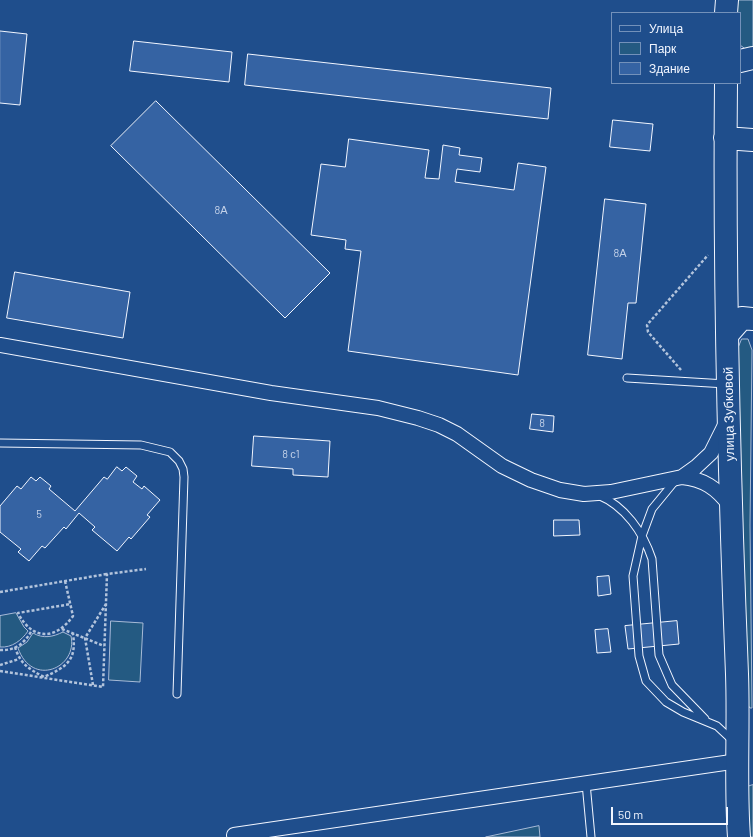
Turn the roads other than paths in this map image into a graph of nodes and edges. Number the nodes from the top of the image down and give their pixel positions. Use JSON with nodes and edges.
{"nodes":[{"id":1,"x":727,"y":0,"type":"edge"},
{"id":2,"x":726,"y":12,"type":"edge"},
{"id":3,"x":753,"y":58,"type":"edge"},
{"id":4,"x":741,"y":60,"type":"edge"},
{"id":5,"x":753,"y":74,"type":"edge"},
{"id":6,"x":741,"y":78,"type":"edge"},
{"id":7,"x":730,"y":84,"type":"edge"},
{"id":8,"x":724,"y":138,"type":"junction"},
{"id":9,"x":753,"y":140,"type":"edge"},
{"id":10,"x":753,"y":319,"type":"edge"},
{"id":11,"x":728,"y":334,"type":"junction"},
{"id":12,"x":0,"y":345,"type":"edge"},
{"id":13,"x":627,"y":378,"type":"dead end"},
{"id":14,"x":728,"y":384,"type":"junction"},
{"id":15,"x":728,"y":418,"type":"junction"},
{"id":16,"x":0,"y":443,"type":"edge"},
{"id":17,"x":682,"y":477,"type":"junction"},
{"id":18,"x":594,"y":493,"type":"junction"},
{"id":19,"x":730,"y":506,"type":"junction"},
{"id":20,"x":642,"y":536,"type":"junction"},
{"id":21,"x":177,"y":694,"type":"dead end"},
{"id":22,"x":708,"y":721,"type":"junction"},
{"id":23,"x":743,"y":751,"type":"edge"},
{"id":24,"x":586,"y":783,"type":"junction"},
{"id":25,"x":234,"y":835,"type":"dead end"},
{"id":26,"x":591,"y":837,"type":"edge"},
{"id":27,"x":739,"y":837,"type":"edge"}],
"edges":[{"from":1,"to":2,"type":"main road"},
{"from":3,"to":4,"type":"main road"},
{"from":5,"to":6,"type":"main road"},
{"from":7,"to":8,"type":"main road","name":"улица Зубковой"},
{"from":8,"to":9,"type":"main road"},
{"from":8,"to":11,"type":"main road","name":"улица Зубковой"},
{"from":10,"to":11,"type":"main road"},
{"from":11,"to":14,"type":"main road","name":"улица Зубковой"},
{"from":12,"to":18,"type":"street"},
{"from":13,"to":14,"type":"lane"},
{"from":14,"to":15,"type":"main road","name":"улица Зубковой"},
{"from":15,"to":17,"type":"street"},
{"from":15,"to":19,"type":"main road","name":"улица Зубковой"},
{"from":16,"to":21,"type":"lane"},
{"from":17,"to":18,"type":"street"},
{"from":17,"to":19,"type":"street"},
{"from":17,"to":20,"type":"lane"},
{"from":18,"to":20,"type":"lane"},
{"from":19,"to":23,"type":"main road","name":"улица Зубковой"},
{"from":20,"to":22,"type":"lane"},
{"from":20,"to":22,"type":"lane"},
{"from":22,"to":23,"type":"lane"},
{"from":23,"to":24,"type":"street"},
{"from":23,"to":27,"type":"main road","name":"улица Зубковой"},
{"from":24,"to":25,"type":"street"},
{"from":24,"to":26,"type":"lane"}]}
